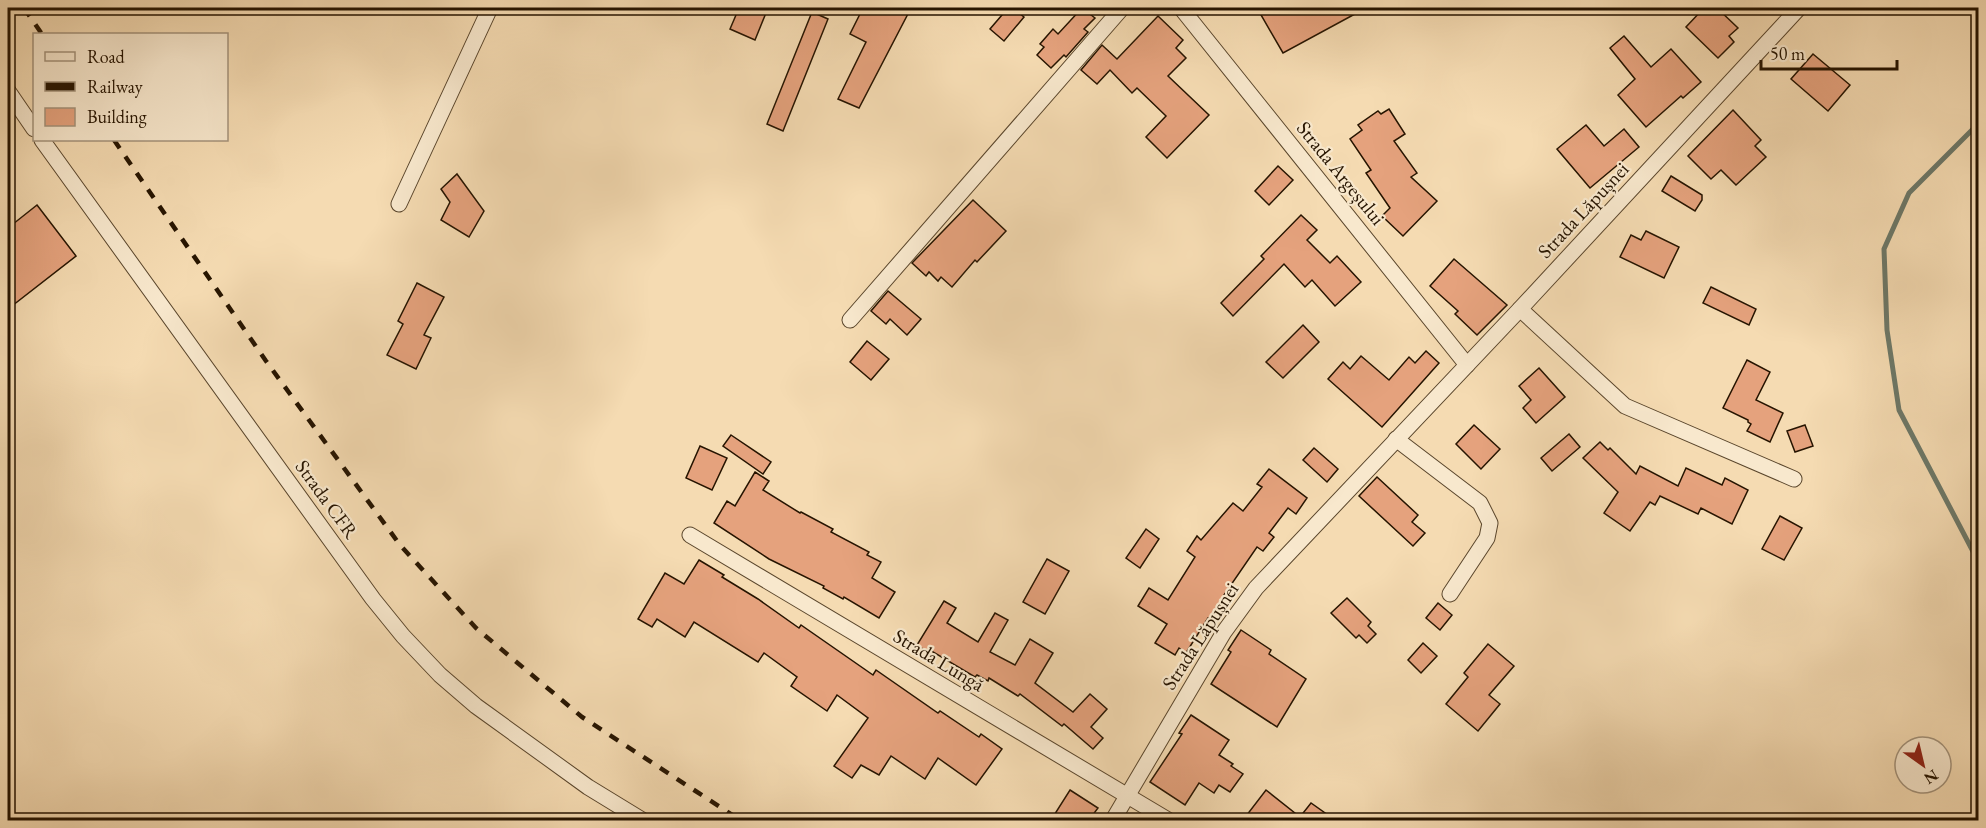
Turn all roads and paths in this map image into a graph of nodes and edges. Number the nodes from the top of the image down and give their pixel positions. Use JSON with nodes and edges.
{"nodes":[{"id":1,"x":489,"y":8,"type":"edge"},
{"id":2,"x":1122,"y":8,"type":"edge"},
{"id":3,"x":1181,"y":8,"type":"edge"},
{"id":4,"x":1799,"y":8,"type":"edge"},
{"id":5,"x":8,"y":91,"type":"edge"},
{"id":6,"x":33,"y":128,"type":"edge"},
{"id":7,"x":43,"y":141,"type":"edge"},
{"id":8,"x":399,"y":204,"type":"dead end"},
{"id":9,"x":1520,"y":309,"type":"junction"},
{"id":10,"x":850,"y":320,"type":"dead end"},
{"id":11,"x":1467,"y":365,"type":"junction"},
{"id":12,"x":1396,"y":439,"type":"junction"},
{"id":13,"x":1794,"y":479,"type":"dead end"},
{"id":14,"x":690,"y":535,"type":"dead end"},
{"id":15,"x":1450,"y":594,"type":"dead end"},
{"id":16,"x":1127,"y":796,"type":"junction"},
{"id":17,"x":642,"y":820,"type":"edge"},
{"id":18,"x":1113,"y":820,"type":"edge"},
{"id":19,"x":1167,"y":820,"type":"edge"}],
"edges":[{"from":1,"to":8,"type":"street"},
{"from":2,"to":10,"type":"street"},
{"from":3,"to":11,"type":"street","name":"Strada Argeșului"},
{"from":4,"to":9,"type":"street","name":"Strada Lăpușnei"},
{"from":5,"to":6,"type":"street"},
{"from":7,"to":17,"type":"street","name":"Strada CFR"},
{"from":9,"to":11,"type":"street","name":"Strada Lăpușnei"},
{"from":9,"to":13,"type":"street"},
{"from":11,"to":12,"type":"street","name":"Strada Lăpușnei"},
{"from":12,"to":15,"type":"street"},
{"from":12,"to":16,"type":"street","name":"Strada Lăpușnei"},
{"from":14,"to":16,"type":"street","name":"Strada Lungă"},
{"from":16,"to":18,"type":"street","name":"Strada Lăpușnei"},
{"from":16,"to":19,"type":"street","name":"Strada Lungă"}]}
